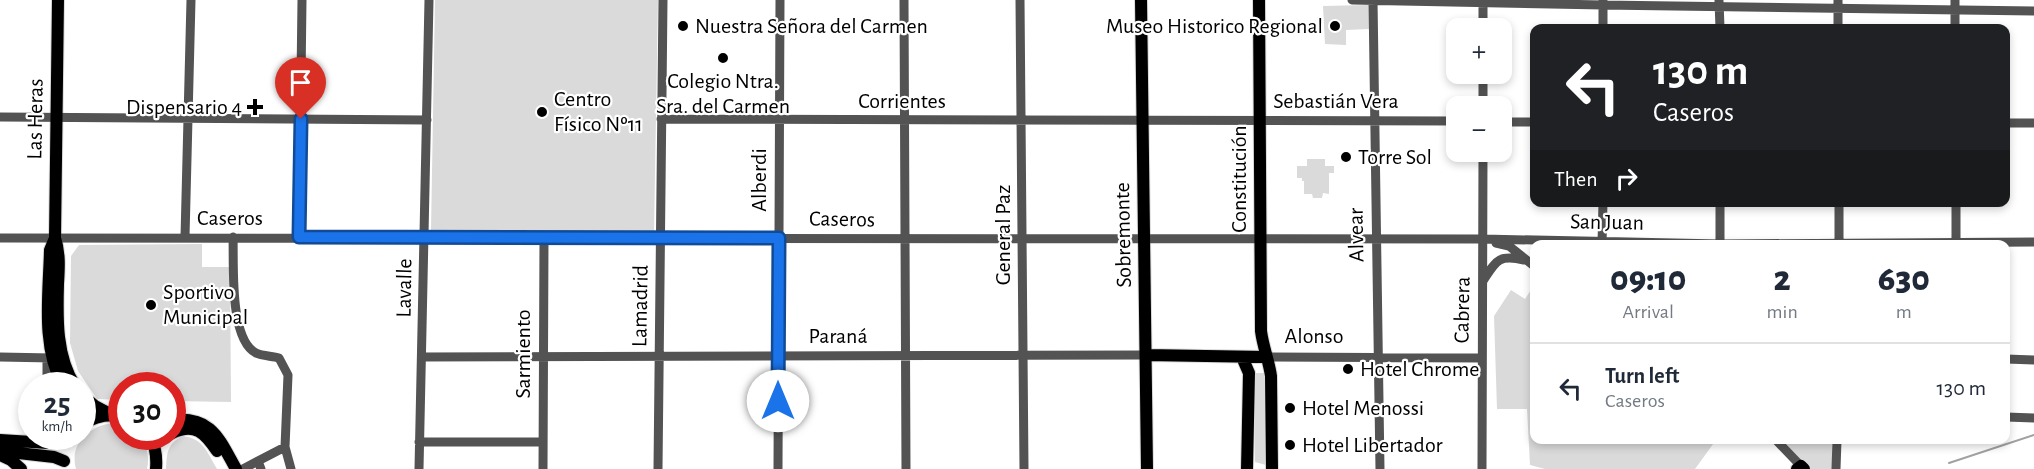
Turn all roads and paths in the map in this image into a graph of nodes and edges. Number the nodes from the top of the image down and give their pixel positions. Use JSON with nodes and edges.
{"nodes":[{"id":1,"x":58,"y":0,"type":"edge"},
{"id":2,"x":191,"y":0,"type":"edge"},
{"id":3,"x":302,"y":0,"type":"edge"},
{"id":4,"x":429,"y":0,"type":"edge"},
{"id":5,"x":663,"y":0,"type":"edge"},
{"id":6,"x":780,"y":0,"type":"edge"},
{"id":7,"x":904,"y":0,"type":"edge"},
{"id":8,"x":1020,"y":0,"type":"edge"},
{"id":9,"x":1141,"y":0,"type":"edge"},
{"id":10,"x":1259,"y":0,"type":"edge"},
{"id":11,"x":1352,"y":0,"type":"edge"},
{"id":12,"x":1372,"y":0,"type":"edge"},
{"id":13,"x":1482,"y":1,"type":"edge"},
{"id":14,"x":1603,"y":3,"type":"edge"},
{"id":15,"x":1719,"y":3,"type":"edge"},
{"id":16,"x":1838,"y":4,"type":"edge"},
{"id":17,"x":1955,"y":5,"type":"edge"},
{"id":18,"x":2034,"y":10,"type":"edge"},
{"id":19,"x":1483,"y":18,"type":"edge"},
{"id":20,"x":1603,"y":24,"type":"edge"},
{"id":21,"x":1720,"y":24,"type":"edge"},
{"id":22,"x":1839,"y":24,"type":"edge"},
{"id":23,"x":1955,"y":24,"type":"edge"},
{"id":24,"x":0,"y":117,"type":"edge"},
{"id":25,"x":56,"y":117,"type":"junction"},
{"id":26,"x":187,"y":118,"type":"junction"},
{"id":27,"x":301,"y":119,"type":"junction"},
{"id":28,"x":661,"y":119,"type":"junction"},
{"id":29,"x":427,"y":120,"type":"junction"},
{"id":30,"x":779,"y":120,"type":"junction"},
{"id":31,"x":904,"y":120,"type":"junction"},
{"id":32,"x":1022,"y":120,"type":"junction"},
{"id":33,"x":1260,"y":120,"type":"junction"},
{"id":34,"x":1143,"y":121,"type":"junction"},
{"id":35,"x":1374,"y":121,"type":"junction"},
{"id":36,"x":1446,"y":121,"type":"edge"},
{"id":37,"x":1512,"y":122,"type":"edge"},
{"id":38,"x":1530,"y":122,"type":"edge"},
{"id":39,"x":2010,"y":123,"type":"edge"},
{"id":40,"x":2034,"y":123,"type":"edge"},
{"id":41,"x":1483,"y":162,"type":"edge"},
{"id":42,"x":1603,"y":207,"type":"edge"},
{"id":43,"x":1720,"y":207,"type":"edge"},
{"id":44,"x":1839,"y":207,"type":"edge"},
{"id":45,"x":1956,"y":207,"type":"edge"},
{"id":46,"x":185,"y":237,"type":"junction"},
{"id":47,"x":233,"y":237,"type":"junction"},
{"id":48,"x":299,"y":237,"type":"junction"},
{"id":49,"x":0,"y":238,"type":"edge"},
{"id":50,"x":55,"y":238,"type":"junction"},
{"id":51,"x":424,"y":238,"type":"junction"},
{"id":52,"x":661,"y":238,"type":"junction"},
{"id":53,"x":779,"y":238,"type":"junction"},
{"id":54,"x":1023,"y":238,"type":"junction"},
{"id":55,"x":544,"y":239,"type":"junction"},
{"id":56,"x":905,"y":239,"type":"junction"},
{"id":57,"x":1144,"y":239,"type":"junction"},
{"id":58,"x":1260,"y":239,"type":"junction"},
{"id":59,"x":1483,"y":239,"type":"junction"},
{"id":60,"x":1376,"y":240,"type":"junction"},
{"id":61,"x":1602,"y":240,"type":"edge"},
{"id":62,"x":1720,"y":240,"type":"edge"},
{"id":63,"x":1839,"y":240,"type":"edge"},
{"id":64,"x":1956,"y":240,"type":"edge"},
{"id":65,"x":1530,"y":241,"type":"edge"},
{"id":66,"x":2010,"y":242,"type":"edge"},
{"id":67,"x":2034,"y":242,"type":"edge"},
{"id":68,"x":1530,"y":263,"type":"edge"},
{"id":69,"x":1530,"y":264,"type":"edge"},
{"id":70,"x":1482,"y":283,"type":"junction"},
{"id":71,"x":658,"y":355,"type":"junction"},
{"id":72,"x":907,"y":355,"type":"junction"},
{"id":73,"x":1023,"y":355,"type":"junction"},
{"id":74,"x":778,"y":356,"type":"junction"},
{"id":75,"x":1146,"y":356,"type":"junction"},
{"id":76,"x":0,"y":357,"type":"edge"},
{"id":77,"x":422,"y":357,"type":"junction"},
{"id":78,"x":543,"y":357,"type":"junction"},
{"id":79,"x":1242,"y":357,"type":"junction"},
{"id":80,"x":1266,"y":357,"type":"junction"},
{"id":81,"x":1379,"y":357,"type":"junction"},
{"id":82,"x":50,"y":358,"type":"junction"},
{"id":83,"x":1481,"y":358,"type":"junction"},
{"id":84,"x":2010,"y":359,"type":"edge"},
{"id":85,"x":2034,"y":360,"type":"edge"},
{"id":86,"x":48,"y":372,"type":"edge"},
{"id":87,"x":56,"y":372,"type":"edge"},
{"id":88,"x":69,"y":372,"type":"edge"},
{"id":89,"x":2010,"y":417,"type":"edge"},
{"id":90,"x":2034,"y":418,"type":"edge"},
{"id":91,"x":186,"y":420,"type":"edge"},
{"id":92,"x":186,"y":428,"type":"edge"},
{"id":93,"x":0,"y":440,"type":"edge"},
{"id":94,"x":18,"y":441,"type":"edge"},
{"id":95,"x":419,"y":442,"type":"junction"},
{"id":96,"x":542,"y":442,"type":"junction"},
{"id":97,"x":1780,"y":444,"type":"edge"},
{"id":98,"x":1837,"y":444,"type":"edge"},
{"id":99,"x":285,"y":447,"type":"junction"},
{"id":100,"x":0,"y":453,"type":"edge"},
{"id":101,"x":61,"y":462,"type":"edge"},
{"id":102,"x":259,"y":465,"type":"edge"},
{"id":103,"x":1801,"y":468,"type":"edge"},
{"id":104,"x":21,"y":469,"type":"edge"},
{"id":105,"x":45,"y":469,"type":"edge"},
{"id":106,"x":227,"y":469,"type":"edge"},
{"id":107,"x":236,"y":469,"type":"edge"},
{"id":108,"x":243,"y":469,"type":"edge"},
{"id":109,"x":291,"y":469,"type":"edge"},
{"id":110,"x":418,"y":469,"type":"edge"},
{"id":111,"x":543,"y":469,"type":"edge"},
{"id":112,"x":658,"y":469,"type":"edge"},
{"id":113,"x":778,"y":469,"type":"edge"},
{"id":114,"x":906,"y":469,"type":"edge"},
{"id":115,"x":1024,"y":469,"type":"edge"},
{"id":116,"x":1147,"y":469,"type":"edge"},
{"id":117,"x":1247,"y":469,"type":"edge"},
{"id":118,"x":1272,"y":469,"type":"edge"},
{"id":119,"x":1380,"y":469,"type":"edge"},
{"id":120,"x":1482,"y":469,"type":"edge"},
{"id":121,"x":1836,"y":469,"type":"edge"}],
"edges":[{"from":1,"to":25,"type":"main road","name":"Las Heras"},
{"from":2,"to":26,"type":"street"},
{"from":3,"to":27,"type":"street"},
{"from":4,"to":29,"type":"street","name":"Lavalle"},
{"from":5,"to":28,"type":"street","name":"Lamadrid"},
{"from":6,"to":30,"type":"street","name":"Alberdi"},
{"from":7,"to":31,"type":"street"},
{"from":8,"to":32,"type":"street","name":"General Paz"},
{"from":9,"to":34,"type":"main road","name":"Sobremonte"},
{"from":10,"to":33,"type":"main road","name":"Constitución"},
{"from":11,"to":12,"type":"street"},
{"from":12,"to":13,"type":"street"},
{"from":12,"to":35,"type":"street","name":"Alvear"},
{"from":13,"to":14,"type":"street"},
{"from":13,"to":19,"type":"street"},
{"from":14,"to":15,"type":"street"},
{"from":14,"to":20,"type":"street"},
{"from":15,"to":16,"type":"street"},
{"from":15,"to":21,"type":"street"},
{"from":16,"to":17,"type":"street"},
{"from":16,"to":22,"type":"street"},
{"from":17,"to":18,"type":"street"},
{"from":17,"to":23,"type":"street"},
{"from":24,"to":25,"type":"street"},
{"from":25,"to":26,"type":"street"},
{"from":25,"to":50,"type":"main road","name":"Las Heras"},
{"from":26,"to":27,"type":"street"},
{"from":26,"to":46,"type":"street"},
{"from":27,"to":29,"type":"street"},
{"from":27,"to":48,"type":"street"},
{"from":28,"to":30,"type":"street","name":"Corrientes"},
{"from":28,"to":52,"type":"street","name":"Lamadrid"},
{"from":29,"to":51,"type":"street","name":"Lavalle"},
{"from":30,"to":31,"type":"street","name":"Corrientes"},
{"from":30,"to":53,"type":"street","name":"Alberdi"},
{"from":31,"to":32,"type":"street","name":"Corrientes"},
{"from":31,"to":56,"type":"street"},
{"from":32,"to":34,"type":"street","name":"Corrientes"},
{"from":32,"to":54,"type":"street","name":"General Paz"},
{"from":33,"to":34,"type":"street","name":"Sebastián Vera"},
{"from":33,"to":35,"type":"street","name":"Sebastián Vera"},
{"from":33,"to":58,"type":"main road","name":"Constitución"},
{"from":34,"to":57,"type":"main road","name":"Sobremonte"},
{"from":35,"to":36,"type":"street","name":"Sebastián Vera"},
{"from":35,"to":60,"type":"street","name":"Alvear"},
{"from":37,"to":38,"type":"street"},
{"from":39,"to":40,"type":"street"},
{"from":41,"to":59,"type":"street","name":"Cabrera"},
{"from":42,"to":61,"type":"street"},
{"from":43,"to":62,"type":"street"},
{"from":44,"to":63,"type":"street"},
{"from":45,"to":64,"type":"street"},
{"from":46,"to":47,"type":"street","name":"Caseros"},
{"from":46,"to":50,"type":"street","name":"Caseros"},
{"from":47,"to":48,"type":"street","name":"Caseros"},
{"from":47,"to":99,"type":"street"},
{"from":48,"to":51,"type":"street","name":"Caseros"},
{"from":49,"to":50,"type":"street","name":"Caseros"},
{"from":50,"to":82,"type":"main road","name":"Las Heras"},
{"from":50,"to":88,"type":"main road","name":"Las Heras"},
{"from":51,"to":55,"type":"street","name":"Caseros"},
{"from":51,"to":77,"type":"street","name":"Lavalle"},
{"from":52,"to":53,"type":"street","name":"Caseros"},
{"from":52,"to":55,"type":"street","name":"Caseros"},
{"from":52,"to":71,"type":"street","name":"Lamadrid"},
{"from":53,"to":56,"type":"street","name":"Caseros"},
{"from":53,"to":74,"type":"street","name":"Alberdi"},
{"from":54,"to":56,"type":"street","name":"Caseros"},
{"from":54,"to":57,"type":"street","name":"Caseros"},
{"from":54,"to":73,"type":"street","name":"General Paz"},
{"from":55,"to":78,"type":"street","name":"Sarmiento"},
{"from":56,"to":72,"type":"street"},
{"from":57,"to":58,"type":"street","name":"San Juan"},
{"from":57,"to":75,"type":"main road","name":"Sobremonte"},
{"from":58,"to":60,"type":"street","name":"San Juan"},
{"from":58,"to":80,"type":"main road","name":"Constitución"},
{"from":59,"to":60,"type":"street","name":"San Juan"},
{"from":59,"to":65,"type":"street","name":"San Juan"},
{"from":59,"to":68,"type":"street"},
{"from":59,"to":70,"type":"street","name":"Cabrera"},
{"from":60,"to":81,"type":"street","name":"Alvear"},
{"from":66,"to":67,"type":"street","name":"San Juan"},
{"from":69,"to":70,"type":"street"},
{"from":70,"to":83,"type":"street","name":"Cabrera"},
{"from":71,"to":74,"type":"street","name":"Paraná"},
{"from":71,"to":78,"type":"street","name":"Paraná"},
{"from":71,"to":112,"type":"street","name":"Lamadrid"},
{"from":72,"to":73,"type":"street","name":"Paraná"},
{"from":72,"to":74,"type":"street","name":"Paraná"},
{"from":72,"to":114,"type":"street"},
{"from":73,"to":75,"type":"street","name":"Paraná"},
{"from":73,"to":115,"type":"street","name":"General Paz"},
{"from":74,"to":113,"type":"street","name":"Alberdi"},
{"from":75,"to":79,"type":"main road","name":"Alonso"},
{"from":75,"to":116,"type":"main road","name":"Sobremonte"},
{"from":76,"to":82,"type":"street"},
{"from":77,"to":78,"type":"street","name":"Paraná"},
{"from":77,"to":95,"type":"street","name":"Lavalle"},
{"from":78,"to":96,"type":"street","name":"Sarmiento"},
{"from":79,"to":80,"type":"main road","name":"Alonso"},
{"from":79,"to":117,"type":"main road"},
{"from":80,"to":81,"type":"street","name":"Alonso"},
{"from":80,"to":118,"type":"main road","name":"Constitución"},
{"from":81,"to":83,"type":"street","name":"Alonso"},
{"from":81,"to":119,"type":"street","name":"Alvear"},
{"from":82,"to":86,"type":"street","name":"Las Heras"},
{"from":82,"to":87,"type":"main road","name":"Las Heras"},
{"from":83,"to":120,"type":"street","name":"Cabrera"},
{"from":84,"to":85,"type":"street"},
{"from":89,"to":90,"type":"street"},
{"from":91,"to":107,"type":"main road"},
{"from":92,"to":106,"type":"main road"},
{"from":93,"to":94,"type":"main road"},
{"from":95,"to":96,"type":"street"},
{"from":95,"to":110,"type":"street","name":"Lavalle"},
{"from":96,"to":111,"type":"street","name":"Sarmiento"},
{"from":97,"to":103,"type":"street"},
{"from":98,"to":121,"type":"street"},
{"from":99,"to":102,"type":"street"},
{"from":99,"to":109,"type":"street"},
{"from":100,"to":101,"type":"main road"},
{"from":100,"to":104,"type":"main road"},
{"from":101,"to":105,"type":"main road"},
{"from":102,"to":108,"type":"street"}]}
